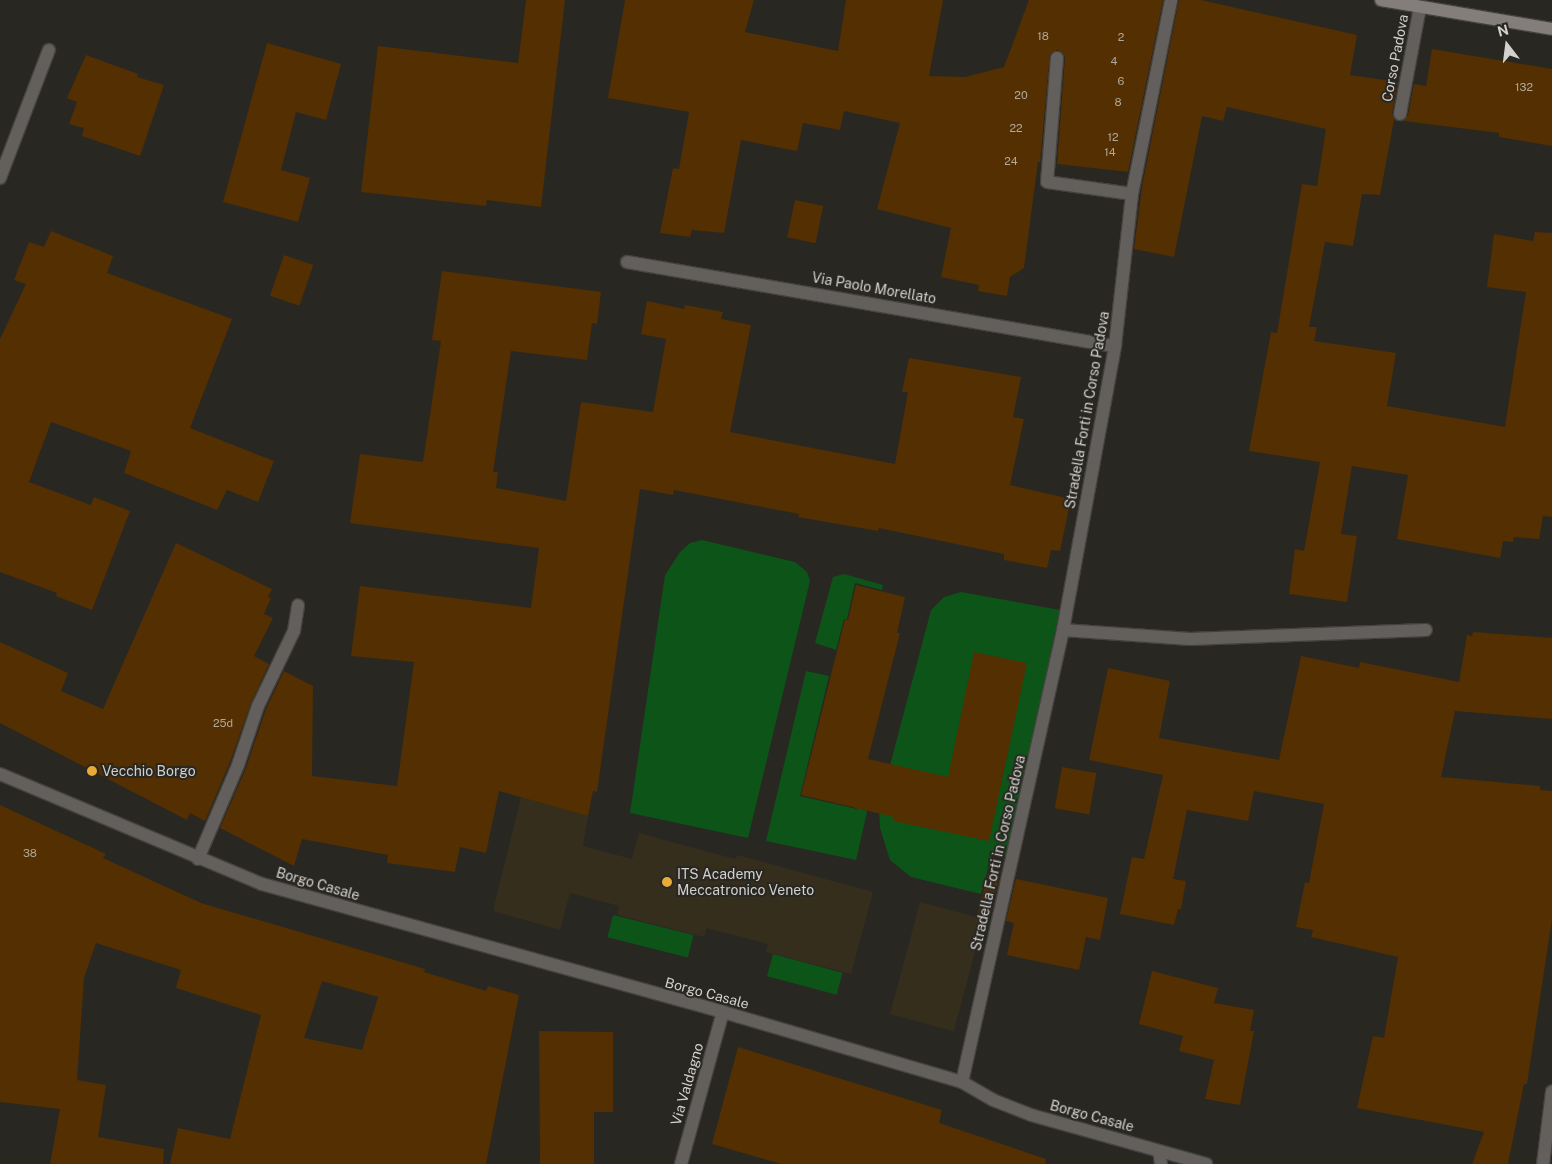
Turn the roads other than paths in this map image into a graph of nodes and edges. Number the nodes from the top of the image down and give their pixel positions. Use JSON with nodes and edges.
{"nodes":[{"id":1,"x":1171,"y":0,"type":"edge"},
{"id":2,"x":1381,"y":0,"type":"edge"},
{"id":3,"x":1420,"y":8,"type":"junction"},
{"id":4,"x":1552,"y":30,"type":"edge"},
{"id":5,"x":49,"y":50,"type":"dead end"},
{"id":6,"x":1057,"y":58,"type":"dead end"},
{"id":7,"x":1400,"y":114,"type":"dead end"},
{"id":8,"x":0,"y":178,"type":"edge"},
{"id":9,"x":1132,"y":194,"type":"junction"},
{"id":10,"x":628,"y":262,"type":"dead end"},
{"id":11,"x":1115,"y":346,"type":"junction"},
{"id":12,"x":298,"y":605,"type":"dead end"},
{"id":13,"x":1062,"y":630,"type":"junction"},
{"id":14,"x":1426,"y":630,"type":"dead end"},
{"id":15,"x":0,"y":774,"type":"edge"},
{"id":16,"x":198,"y":859,"type":"junction"},
{"id":17,"x":723,"y":1012,"type":"junction"},
{"id":18,"x":962,"y":1082,"type":"junction"},
{"id":19,"x":1552,"y":1092,"type":"edge"},
{"id":20,"x":1159,"y":1150,"type":"junction"},
{"id":21,"x":681,"y":1164,"type":"edge"},
{"id":22,"x":1161,"y":1164,"type":"edge"},
{"id":23,"x":1206,"y":1164,"type":"edge"},
{"id":24,"x":1543,"y":1164,"type":"edge"}],
"edges":[{"from":1,"to":9,"type":"street","name":"Stradella Forti in Corso Padova"},
{"from":2,"to":3,"type":"street","name":"Corso Padova"},
{"from":3,"to":4,"type":"street","name":"Corso Padova"},
{"from":3,"to":7,"type":"street","name":"Corso Padova"},
{"from":5,"to":8,"type":"street"},
{"from":6,"to":9,"type":"street"},
{"from":9,"to":11,"type":"street","name":"Stradella Forti in Corso Padova"},
{"from":10,"to":11,"type":"street","name":"Via Paolo Morellato"},
{"from":11,"to":13,"type":"street","name":"Stradella Forti in Corso Padova"},
{"from":12,"to":16,"type":"street"},
{"from":13,"to":14,"type":"street"},
{"from":13,"to":18,"type":"street","name":"Stradella Forti in Corso Padova"},
{"from":15,"to":16,"type":"street","name":"Borgo Casale"},
{"from":16,"to":17,"type":"street","name":"Borgo Casale"},
{"from":17,"to":18,"type":"street","name":"Borgo Casale"},
{"from":17,"to":21,"type":"street","name":"Via Valdagno"},
{"from":18,"to":20,"type":"street","name":"Borgo Casale"},
{"from":19,"to":24,"type":"street"},
{"from":20,"to":22,"type":"street"},
{"from":20,"to":23,"type":"street","name":"Borgo Casale"}]}
